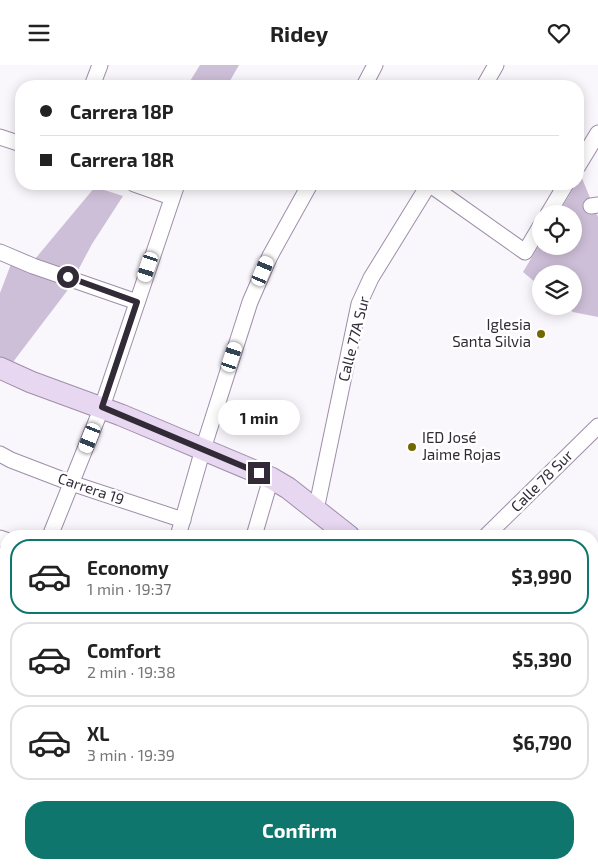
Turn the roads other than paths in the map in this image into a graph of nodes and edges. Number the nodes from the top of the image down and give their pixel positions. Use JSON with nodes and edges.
{"nodes":[{"id":1,"x":100,"y":65,"type":"edge"},
{"id":2,"x":375,"y":65,"type":"edge"},
{"id":3,"x":496,"y":65,"type":"edge"},
{"id":4,"x":94,"y":80,"type":"edge"},
{"id":5,"x":367,"y":80,"type":"edge"},
{"id":6,"x":487,"y":80,"type":"edge"},
{"id":7,"x":598,"y":133,"type":"edge"},
{"id":8,"x":0,"y":137,"type":"edge"},
{"id":9,"x":15,"y":143,"type":"edge"},
{"id":10,"x":584,"y":156,"type":"edge"},
{"id":11,"x":174,"y":190,"type":"edge"},
{"id":12,"x":307,"y":190,"type":"edge"},
{"id":13,"x":425,"y":190,"type":"edge"},
{"id":14,"x":437,"y":190,"type":"edge"},
{"id":15,"x":562,"y":190,"type":"edge"},
{"id":16,"x":553,"y":205,"type":"edge"},
{"id":17,"x":532,"y":240,"type":"edge"},
{"id":18,"x":0,"y":252,"type":"edge"},
{"id":19,"x":137,"y":302,"type":"junction"},
{"id":20,"x":0,"y":368,"type":"edge"},
{"id":21,"x":102,"y":407,"type":"junction"},
{"id":22,"x":598,"y":426,"type":"edge"},
{"id":23,"x":203,"y":449,"type":"junction"},
{"id":24,"x":0,"y":453,"type":"edge"},
{"id":25,"x":272,"y":478,"type":"junction"},
{"id":26,"x":71,"y":483,"type":"junction"},
{"id":27,"x":316,"y":510,"type":"junction"},
{"id":28,"x":183,"y":521,"type":"junction"},
{"id":29,"x":52,"y":530,"type":"edge"},
{"id":30,"x":180,"y":530,"type":"edge"},
{"id":31,"x":256,"y":530,"type":"edge"},
{"id":32,"x":341,"y":530,"type":"edge"},
{"id":33,"x":492,"y":530,"type":"edge"}],
"edges":[{"from":1,"to":4,"type":"street"},
{"from":2,"to":5,"type":"street"},
{"from":3,"to":6,"type":"street"},
{"from":7,"to":10,"type":"street"},
{"from":8,"to":9,"type":"street"},
{"from":11,"to":19,"type":"street"},
{"from":12,"to":23,"type":"street"},
{"from":13,"to":27,"type":"street","name":"Calle 77A Sur"},
{"from":14,"to":17,"type":"street"},
{"from":15,"to":16,"type":"street"},
{"from":18,"to":19,"type":"street"},
{"from":19,"to":21,"type":"street"},
{"from":20,"to":21,"type":"street"},
{"from":21,"to":23,"type":"street"},
{"from":21,"to":26,"type":"street"},
{"from":22,"to":33,"type":"street","name":"Calle 78 Sur"},
{"from":23,"to":25,"type":"street"},
{"from":23,"to":28,"type":"street"},
{"from":24,"to":26,"type":"street","name":"Carrera 19"},
{"from":25,"to":27,"type":"street"},
{"from":25,"to":31,"type":"street"},
{"from":26,"to":28,"type":"street","name":"Carrera 19"},
{"from":26,"to":29,"type":"street"},
{"from":27,"to":32,"type":"street"},
{"from":28,"to":30,"type":"street"}]}
